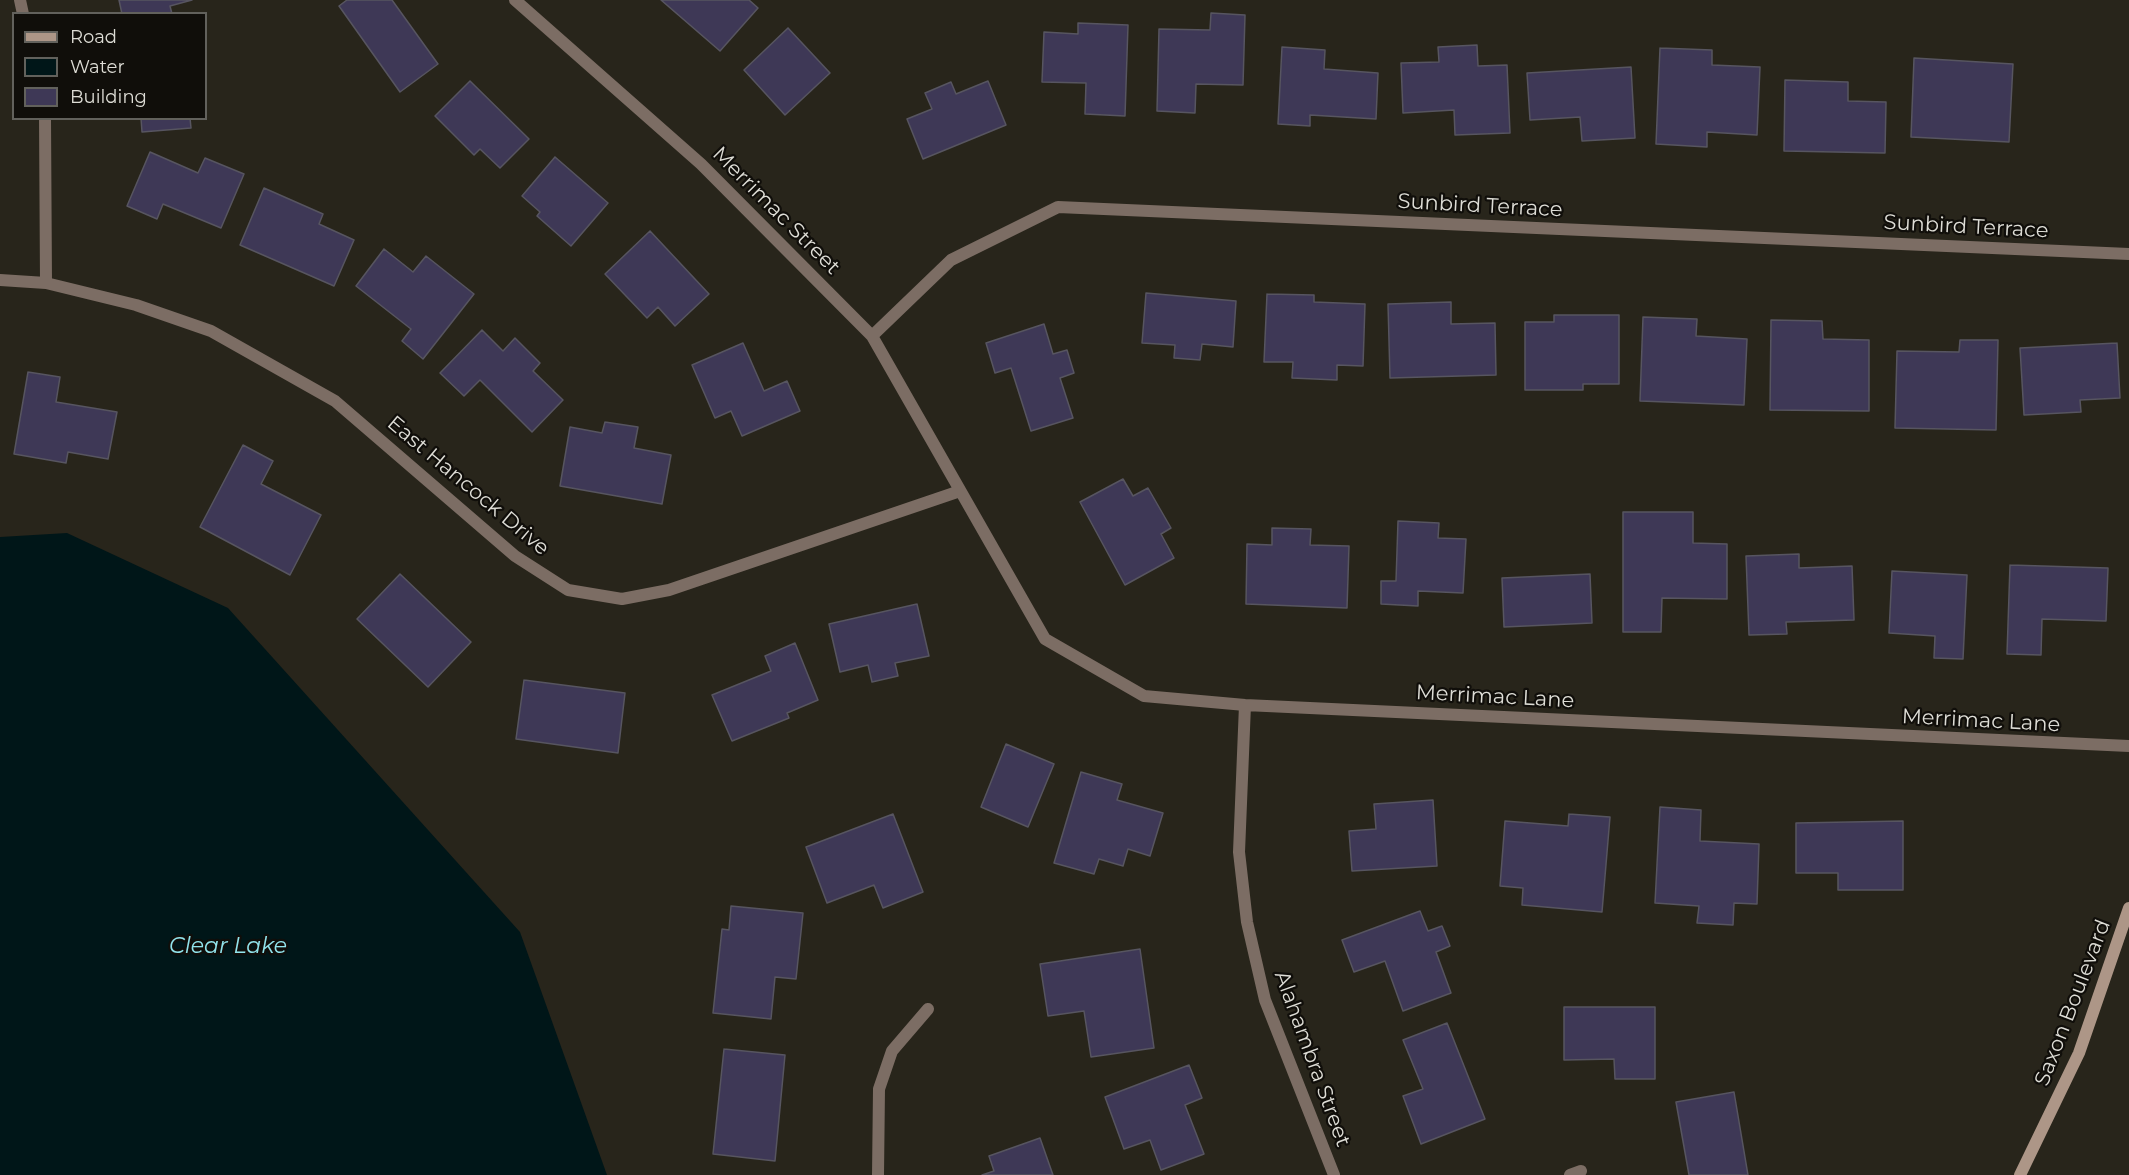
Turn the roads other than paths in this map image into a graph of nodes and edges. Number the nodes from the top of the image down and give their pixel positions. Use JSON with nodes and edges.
{"nodes":[{"id":1,"x":515,"y":0,"type":"edge"},
{"id":2,"x":45,"y":120,"type":"edge"},
{"id":3,"x":2129,"y":254,"type":"edge"},
{"id":4,"x":0,"y":280,"type":"edge"},
{"id":5,"x":46,"y":283,"type":"junction"},
{"id":6,"x":872,"y":336,"type":"junction"},
{"id":7,"x":960,"y":491,"type":"junction"},
{"id":8,"x":1245,"y":705,"type":"junction"},
{"id":9,"x":2129,"y":746,"type":"edge"},
{"id":10,"x":2129,"y":908,"type":"edge"},
{"id":11,"x":928,"y":1009,"type":"dead end"},
{"id":12,"x":879,"y":1175,"type":"edge"},
{"id":13,"x":1334,"y":1175,"type":"edge"},
{"id":14,"x":2020,"y":1175,"type":"edge"}],
"edges":[{"from":1,"to":6,"type":"street","name":"Merrimac Street"},
{"from":2,"to":5,"type":"street"},
{"from":3,"to":6,"type":"street","name":"Sunbird Terrace"},
{"from":4,"to":5,"type":"street","name":"East Hancock Drive"},
{"from":5,"to":7,"type":"street","name":"East Hancock Drive"},
{"from":6,"to":7,"type":"street","name":"Merrimac Street"},
{"from":7,"to":8,"type":"street","name":"Merrimac Lane"},
{"from":8,"to":9,"type":"street","name":"Merrimac Lane"},
{"from":8,"to":13,"type":"street","name":"Alahambra Street"},
{"from":10,"to":14,"type":"main road","name":"Saxon Boulevard"},
{"from":11,"to":12,"type":"street"}]}
